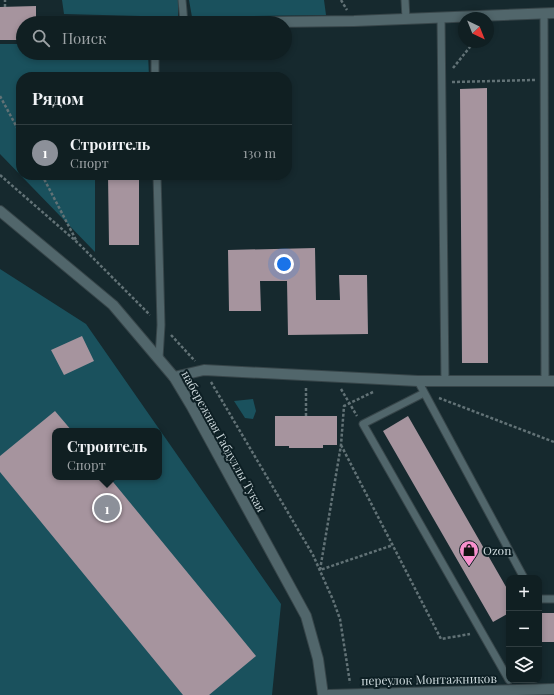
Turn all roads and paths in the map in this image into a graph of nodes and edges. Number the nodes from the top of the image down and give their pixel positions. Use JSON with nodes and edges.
{"nodes":[{"id":1,"x":5,"y":0,"type":"edge"},
{"id":2,"x":182,"y":0,"type":"edge"},
{"id":3,"x":405,"y":0,"type":"edge"},
{"id":4,"x":4,"y":7,"type":"dead end"},
{"id":5,"x":549,"y":13,"type":"edge"},
{"id":6,"x":183,"y":16,"type":"edge"},
{"id":7,"x":441,"y":18,"type":"junction"},
{"id":8,"x":406,"y":19,"type":"junction"},
{"id":9,"x":292,"y":22,"type":"edge"},
{"id":10,"x":469,"y":48,"type":"edge"},
{"id":11,"x":155,"y":60,"type":"edge"},
{"id":12,"x":155,"y":72,"type":"edge"},
{"id":13,"x":544,"y":80,"type":"junction"},
{"id":14,"x":441,"y":82,"type":"junction"},
{"id":15,"x":0,"y":96,"type":"edge"},
{"id":16,"x":16,"y":126,"type":"edge"},
{"id":17,"x":45,"y":180,"type":"edge"},
{"id":18,"x":157,"y":180,"type":"edge"},
{"id":19,"x":0,"y":211,"type":"edge"},
{"id":20,"x":78,"y":242,"type":"dead end"},
{"id":21,"x":159,"y":358,"type":"junction"},
{"id":22,"x":306,"y":375,"type":"junction"},
{"id":23,"x":174,"y":377,"type":"junction"},
{"id":24,"x":334,"y":377,"type":"junction"},
{"id":25,"x":418,"y":381,"type":"junction"},
{"id":26,"x":445,"y":381,"type":"junction"},
{"id":27,"x":549,"y":381,"type":"edge"},
{"id":28,"x":424,"y":393,"type":"junction"},
{"id":29,"x":344,"y":406,"type":"dead end"},
{"id":30,"x":306,"y":416,"type":"dead end"},
{"id":31,"x":362,"y":424,"type":"junction"},
{"id":32,"x":554,"y":442,"type":"edge"},
{"id":33,"x":341,"y":445,"type":"junction"},
{"id":34,"x":393,"y":545,"type":"junction"},
{"id":35,"x":522,"y":575,"type":"edge"},
{"id":36,"x":542,"y":599,"type":"edge"},
{"id":37,"x":554,"y":599,"type":"edge"},
{"id":38,"x":481,"y":632,"type":"junction"},
{"id":39,"x":506,"y":675,"type":"edge"},
{"id":40,"x":550,"y":691,"type":"edge"},
{"id":41,"x":324,"y":695,"type":"edge"},
{"id":42,"x":328,"y":695,"type":"edge"}],
"edges":[{"from":1,"to":4,"type":"path"},
{"from":2,"to":6,"type":"lane"},
{"from":3,"to":8,"type":"lane"},
{"from":5,"to":7,"type":"street"},
{"from":5,"to":13,"type":"lane"},
{"from":7,"to":8,"type":"street"},
{"from":7,"to":14,"type":"lane"},
{"from":8,"to":9,"type":"street"},
{"from":10,"to":14,"type":"path"},
{"from":11,"to":12,"type":"lane"},
{"from":13,"to":14,"type":"path"},
{"from":13,"to":27,"type":"lane"},
{"from":14,"to":26,"type":"lane"},
{"from":15,"to":16,"type":"path"},
{"from":17,"to":20,"type":"path"},
{"from":18,"to":21,"type":"lane"},
{"from":19,"to":21,"type":"street","name":"набережная Габдуллы Тукая"},
{"from":21,"to":23,"type":"street","name":"набережная Габдуллы Тукая"},
{"from":22,"to":23,"type":"street"},
{"from":22,"to":24,"type":"street"},
{"from":22,"to":30,"type":"path"},
{"from":23,"to":41,"type":"street","name":"набережная Габдуллы Тукая"},
{"from":24,"to":25,"type":"street"},
{"from":24,"to":31,"type":"path"},
{"from":25,"to":26,"type":"street"},
{"from":25,"to":28,"type":"lane"},
{"from":26,"to":27,"type":"street"},
{"from":28,"to":31,"type":"lane"},
{"from":28,"to":32,"type":"path"},
{"from":28,"to":35,"type":"lane"},
{"from":29,"to":33,"type":"path"},
{"from":31,"to":38,"type":"lane"},
{"from":33,"to":34,"type":"path"},
{"from":33,"to":34,"type":"path"},
{"from":34,"to":38,"type":"path"},
{"from":36,"to":37,"type":"lane"},
{"from":38,"to":39,"type":"lane"},
{"from":40,"to":42,"type":"street","name":"переулок Монтажников"}]}
